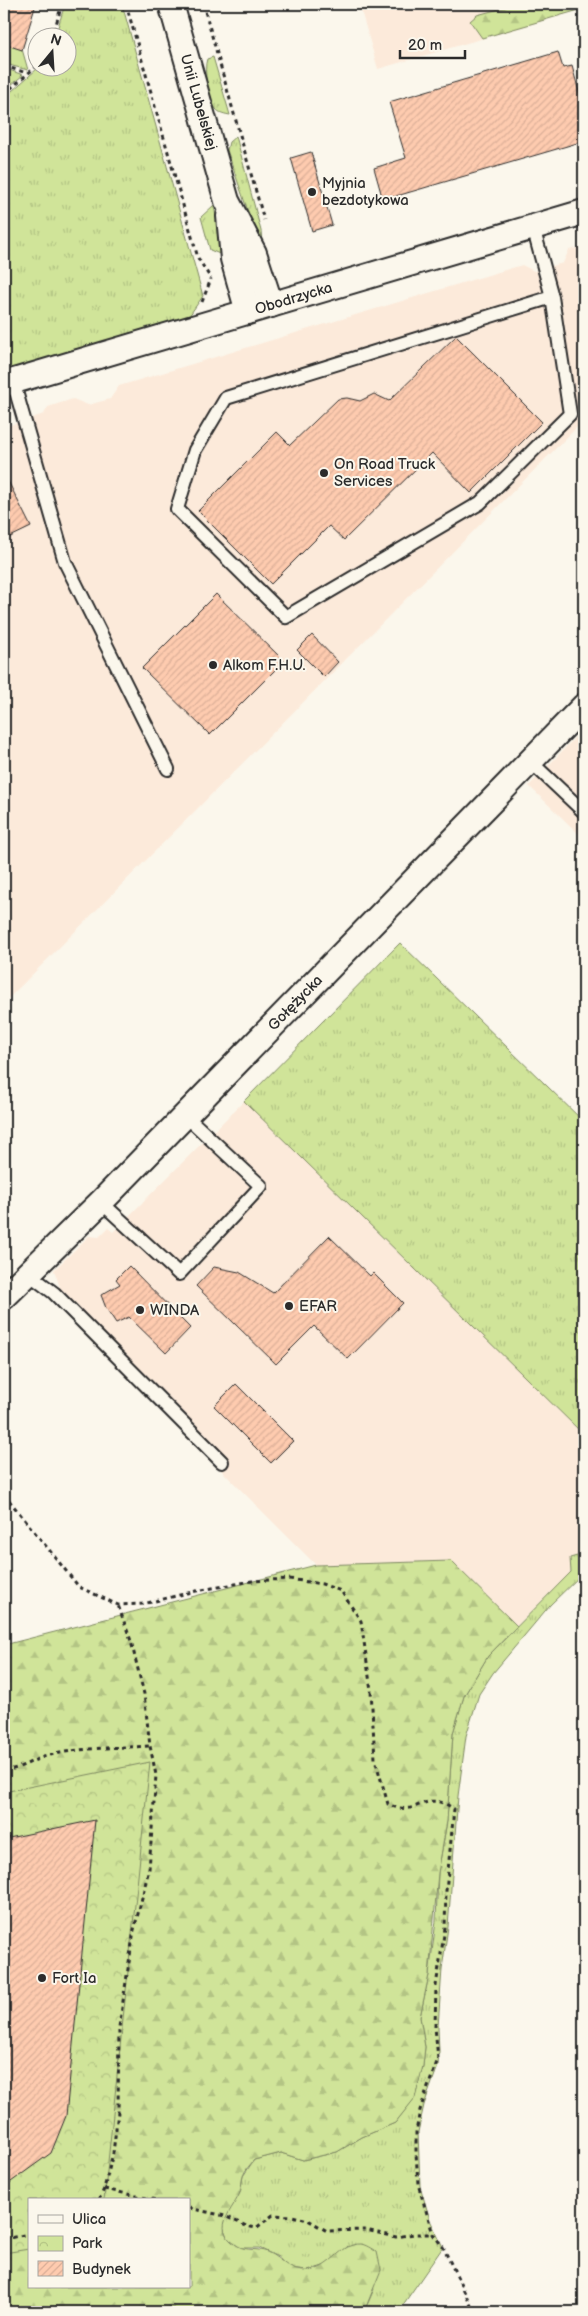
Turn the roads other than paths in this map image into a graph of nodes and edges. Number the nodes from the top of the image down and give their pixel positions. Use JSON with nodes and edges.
{"nodes":[{"id":1,"x":171,"y":4,"type":"edge"},
{"id":2,"x":228,"y":201,"type":"junction"},
{"id":3,"x":584,"y":212,"type":"edge"},
{"id":4,"x":534,"y":227,"type":"junction"},
{"id":5,"x":552,"y":297,"type":"junction"},
{"id":6,"x":272,"y":305,"type":"junction"},
{"id":7,"x":248,"y":312,"type":"junction"},
{"id":8,"x":8,"y":382,"type":"edge"},
{"id":9,"x":584,"y":706,"type":"edge"},
{"id":10,"x":530,"y":761,"type":"junction"},
{"id":11,"x":168,"y":769,"type":"dead end"},
{"id":12,"x":584,"y":812,"type":"edge"},
{"id":13,"x":186,"y":1116,"type":"junction"},
{"id":14,"x":102,"y":1202,"type":"junction"},
{"id":15,"x":29,"y":1274,"type":"junction"},
{"id":16,"x":4,"y":1297,"type":"edge"},
{"id":17,"x":222,"y":1462,"type":"dead end"}],
"edges":[{"from":1,"to":2,"type":"street","name":"Unii Lubelskiej"},
{"from":2,"to":6,"type":"street","name":"Unii Lubelskiej"},
{"from":2,"to":7,"type":"street","name":"Unii Lubelskiej"},
{"from":3,"to":4,"type":"street","name":"Obodrzycka"},
{"from":4,"to":5,"type":"lane"},
{"from":4,"to":6,"type":"street","name":"Obodrzycka"},
{"from":5,"to":5,"type":"lane"},
{"from":6,"to":7,"type":"street","name":"Obodrzycka"},
{"from":7,"to":8,"type":"street","name":"Obodrzycka"},
{"from":8,"to":11,"type":"lane"},
{"from":9,"to":10,"type":"street","name":"Gołężycka"},
{"from":10,"to":12,"type":"lane"},
{"from":10,"to":13,"type":"street","name":"Gołężycka"},
{"from":13,"to":14,"type":"street","name":"Gołężycka"},
{"from":13,"to":14,"type":"lane"},
{"from":14,"to":15,"type":"street","name":"Gołężycka"},
{"from":15,"to":16,"type":"street","name":"Gołężycka"},
{"from":15,"to":17,"type":"lane"}]}
